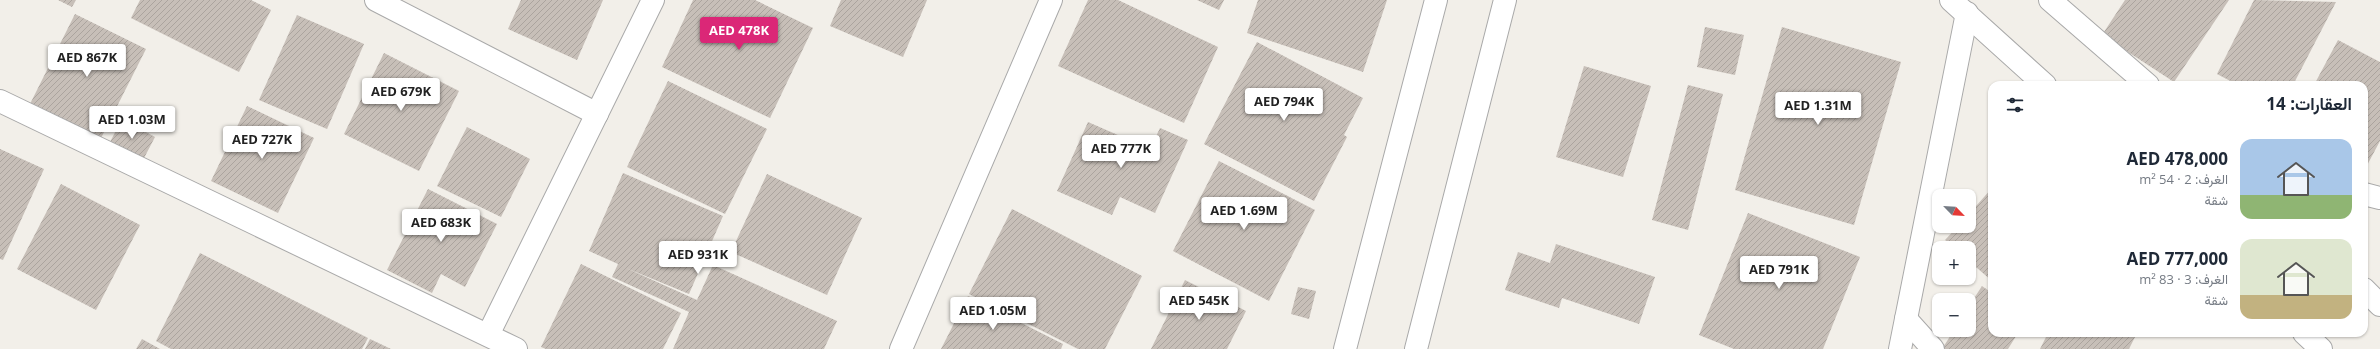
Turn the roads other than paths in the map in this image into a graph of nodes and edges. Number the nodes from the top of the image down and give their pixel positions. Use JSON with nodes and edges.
{"nodes":[{"id":1,"x":376,"y":0,"type":"edge"},
{"id":2,"x":653,"y":0,"type":"edge"},
{"id":3,"x":1051,"y":0,"type":"edge"},
{"id":4,"x":1436,"y":0,"type":"edge"},
{"id":5,"x":1505,"y":0,"type":"edge"},
{"id":6,"x":2050,"y":0,"type":"edge"},
{"id":7,"x":1959,"y":7,"type":"edge"},
{"id":8,"x":2041,"y":81,"type":"edge"},
{"id":9,"x":2143,"y":81,"type":"edge"},
{"id":10,"x":0,"y":101,"type":"edge"},
{"id":11,"x":597,"y":114,"type":"junction"},
{"id":12,"x":2368,"y":195,"type":"edge"},
{"id":13,"x":2380,"y":198,"type":"edge"},
{"id":14,"x":2368,"y":293,"type":"edge"},
{"id":15,"x":2380,"y":305,"type":"edge"},
{"id":16,"x":1906,"y":319,"type":"junction"},
{"id":17,"x":488,"y":336,"type":"junction"},
{"id":18,"x":2308,"y":337,"type":"edge"},
{"id":19,"x":516,"y":349,"type":"edge"},
{"id":20,"x":902,"y":349,"type":"edge"},
{"id":21,"x":1346,"y":349,"type":"edge"},
{"id":22,"x":1416,"y":349,"type":"edge"},
{"id":23,"x":1900,"y":349,"type":"edge"},
{"id":24,"x":1933,"y":349,"type":"edge"},
{"id":25,"x":2321,"y":349,"type":"edge"}],
"edges":[{"from":1,"to":11,"type":"street"},
{"from":2,"to":11,"type":"street"},
{"from":3,"to":20,"type":"street"},
{"from":4,"to":21,"type":"street"},
{"from":5,"to":22,"type":"street"},
{"from":6,"to":9,"type":"street"},
{"from":7,"to":8,"type":"street"},
{"from":7,"to":16,"type":"street"},
{"from":10,"to":17,"type":"street"},
{"from":11,"to":17,"type":"street"},
{"from":12,"to":13,"type":"street"},
{"from":14,"to":15,"type":"street"},
{"from":16,"to":23,"type":"street"},
{"from":16,"to":24,"type":"street"},
{"from":17,"to":19,"type":"street"},
{"from":18,"to":25,"type":"street"}]}
